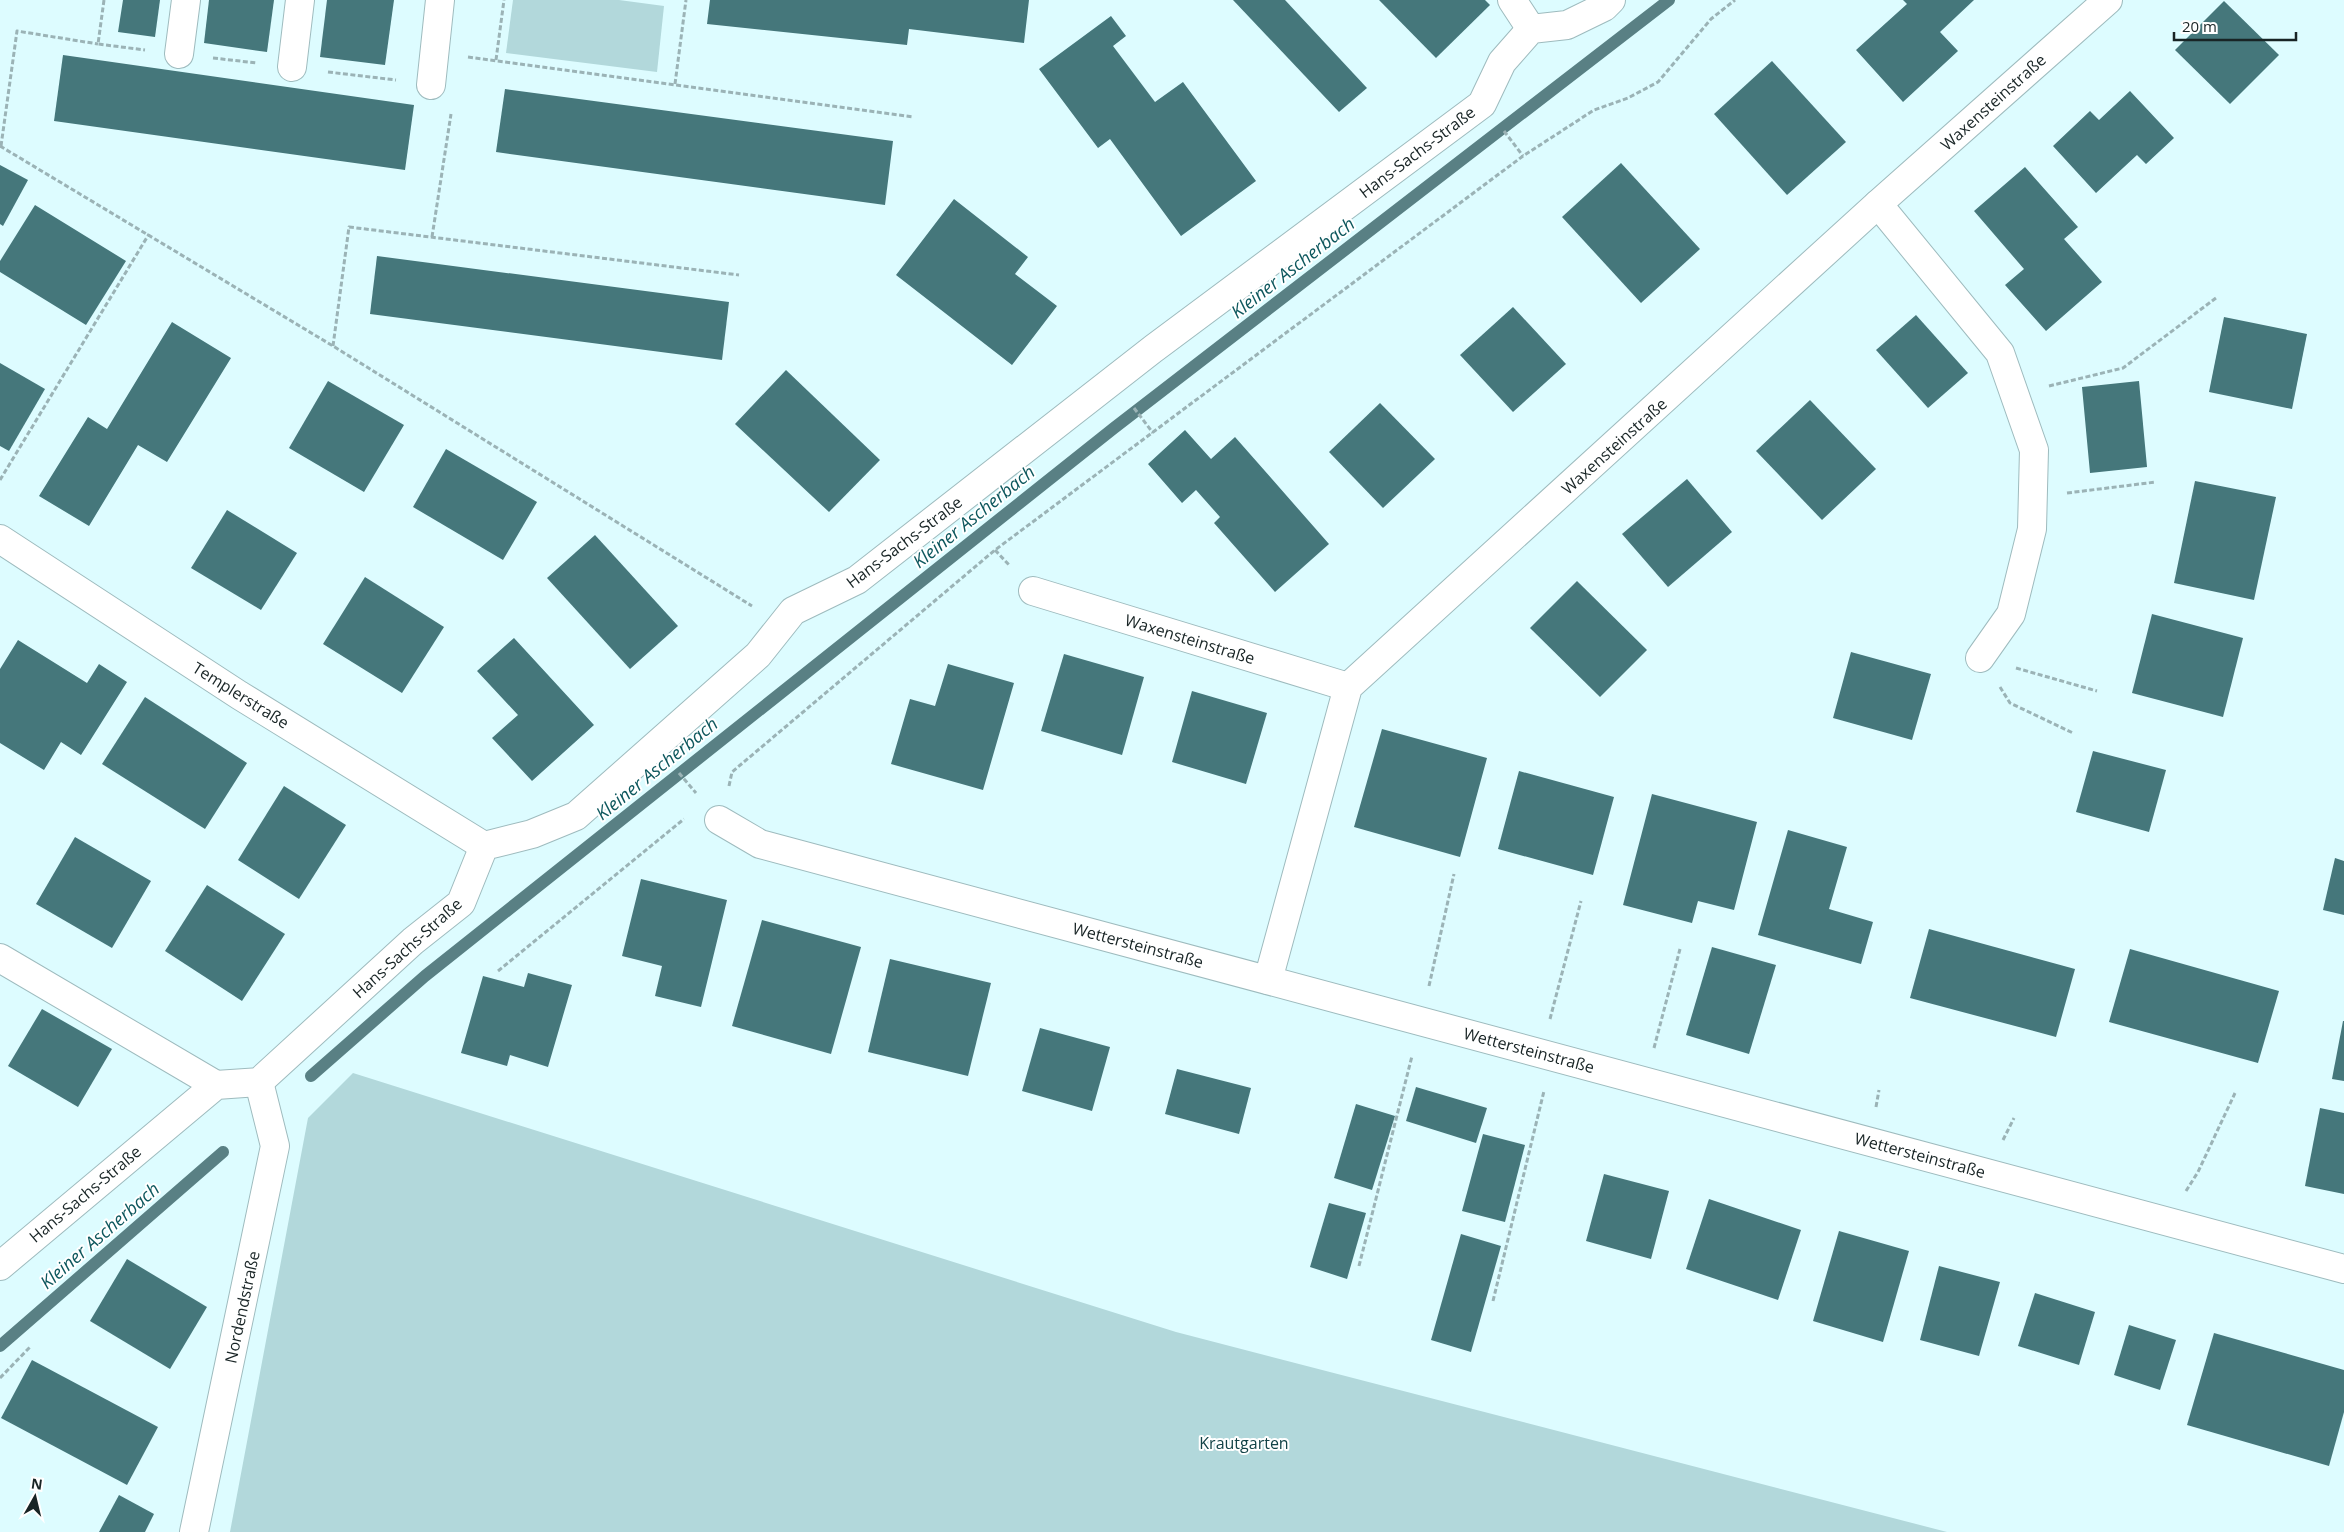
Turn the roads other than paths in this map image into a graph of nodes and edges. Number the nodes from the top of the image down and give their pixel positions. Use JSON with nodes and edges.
{"nodes":[{"id":1,"x":186,"y":0,"type":"edge"},
{"id":2,"x":300,"y":0,"type":"edge"},
{"id":3,"x":440,"y":0,"type":"edge"},
{"id":4,"x":1512,"y":0,"type":"edge"},
{"id":5,"x":1612,"y":0,"type":"edge"},
{"id":6,"x":2108,"y":0,"type":"edge"},
{"id":7,"x":1531,"y":29,"type":"junction"},
{"id":8,"x":179,"y":54,"type":"dead end"},
{"id":9,"x":292,"y":67,"type":"dead end"},
{"id":10,"x":431,"y":85,"type":"dead end"},
{"id":11,"x":1878,"y":204,"type":"junction"},
{"id":12,"x":0,"y":539,"type":"edge"},
{"id":13,"x":1032,"y":591,"type":"dead end"},
{"id":14,"x":1980,"y":658,"type":"road end"},
{"id":15,"x":1348,"y":687,"type":"junction"},
{"id":16,"x":719,"y":820,"type":"road end"},
{"id":17,"x":484,"y":846,"type":"junction"},
{"id":18,"x":0,"y":958,"type":"edge"},
{"id":19,"x":1268,"y":980,"type":"junction"},
{"id":20,"x":259,"y":1082,"type":"junction"},
{"id":21,"x":216,"y":1085,"type":"junction"},
{"id":22,"x":0,"y":1266,"type":"edge"},
{"id":23,"x":2344,"y":1269,"type":"edge"},
{"id":24,"x":194,"y":1532,"type":"edge"}],
"edges":[{"from":1,"to":8,"type":"street"},
{"from":2,"to":9,"type":"street"},
{"from":3,"to":10,"type":"street"},
{"from":4,"to":7,"type":"street"},
{"from":5,"to":7,"type":"street"},
{"from":6,"to":11,"type":"street","name":"Waxensteinstraße"},
{"from":7,"to":17,"type":"street","name":"Hans-Sachs-Straße"},
{"from":11,"to":14,"type":"street"},
{"from":11,"to":15,"type":"street","name":"Waxensteinstraße"},
{"from":12,"to":17,"type":"street","name":"Templerstraße"},
{"from":13,"to":15,"type":"street","name":"Waxensteinstraße"},
{"from":15,"to":19,"type":"street"},
{"from":16,"to":19,"type":"street","name":"Wettersteinstraße"},
{"from":17,"to":20,"type":"street","name":"Hans-Sachs-Straße"},
{"from":18,"to":21,"type":"street"},
{"from":19,"to":23,"type":"street","name":"Wettersteinstraße"},
{"from":20,"to":21,"type":"street"},
{"from":20,"to":24,"type":"street","name":"Nordendstraße"},
{"from":21,"to":22,"type":"street","name":"Hans-Sachs-Straße"}]}
